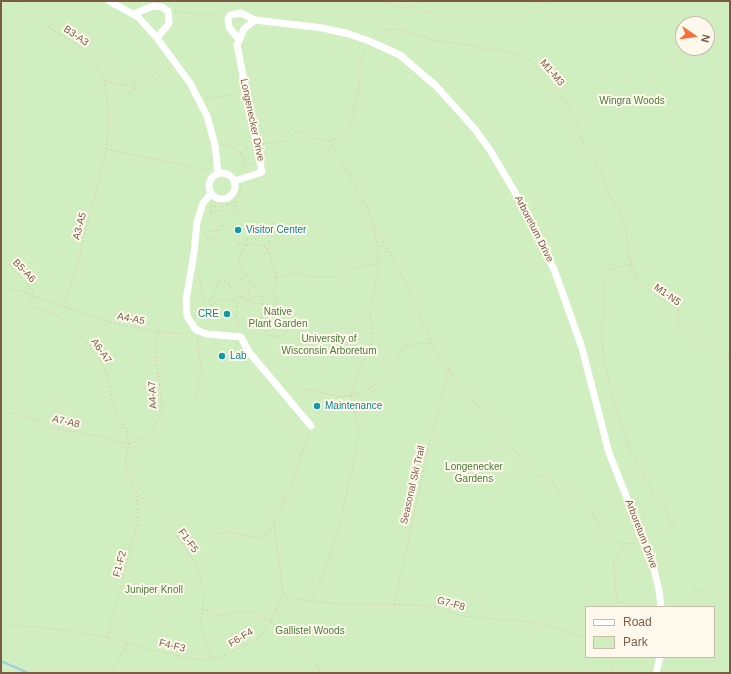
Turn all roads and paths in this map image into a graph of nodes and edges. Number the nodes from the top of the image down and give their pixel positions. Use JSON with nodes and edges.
{"nodes":[{"id":1,"x":13,"y":1,"type":"edge"},
{"id":2,"x":109,"y":1,"type":"edge"},
{"id":3,"x":383,"y":1,"type":"edge"},
{"id":4,"x":528,"y":1,"type":"edge"},
{"id":5,"x":541,"y":2,"type":"edge"},
{"id":6,"x":550,"y":4,"type":"dead end"},
{"id":7,"x":162,"y":7,"type":"junction"},
{"id":8,"x":430,"y":12,"type":"dead end"},
{"id":9,"x":134,"y":14,"type":"junction"},
{"id":10,"x":230,"y":15,"type":"junction"},
{"id":11,"x":255,"y":20,"type":"junction"},
{"id":12,"x":157,"y":38,"type":"junction"},
{"id":13,"x":238,"y":40,"type":"junction"},
{"id":14,"x":369,"y":41,"type":"junction"},
{"id":15,"x":176,"y":63,"type":"junction"},
{"id":16,"x":105,"y":82,"type":"junction"},
{"id":17,"x":121,"y":86,"type":"junction"},
{"id":18,"x":136,"y":87,"type":"junction"},
{"id":19,"x":246,"y":93,"type":"junction"},
{"id":20,"x":200,"y":100,"type":"junction"},
{"id":21,"x":330,"y":141,"type":"junction"},
{"id":22,"x":215,"y":145,"type":"junction"},
{"id":23,"x":257,"y":146,"type":"junction"},
{"id":24,"x":106,"y":148,"type":"junction"},
{"id":25,"x":241,"y":153,"type":"junction"},
{"id":26,"x":261,"y":162,"type":"junction"},
{"id":27,"x":245,"y":167,"type":"junction"},
{"id":28,"x":218,"y":171,"type":"junction"},
{"id":29,"x":242,"y":177,"type":"junction"},
{"id":30,"x":235,"y":181,"type":"junction"},
{"id":31,"x":211,"y":194,"type":"junction"},
{"id":32,"x":234,"y":202,"type":"junction"},
{"id":33,"x":210,"y":203,"type":"dead end"},
{"id":34,"x":229,"y":204,"type":"junction"},
{"id":35,"x":210,"y":211,"type":"junction"},
{"id":36,"x":236,"y":212,"type":"junction"},
{"id":37,"x":239,"y":214,"type":"dead end"},
{"id":38,"x":373,"y":224,"type":"junction"},
{"id":39,"x":252,"y":226,"type":"dead end"},
{"id":40,"x":199,"y":232,"type":"dead end"},
{"id":41,"x":266,"y":233,"type":"junction"},
{"id":42,"x":260,"y":236,"type":"junction"},
{"id":43,"x":270,"y":236,"type":"junction"},
{"id":44,"x":200,"y":237,"type":"dead end"},
{"id":45,"x":245,"y":237,"type":"dead end"},
{"id":46,"x":222,"y":239,"type":"dead end"},
{"id":47,"x":247,"y":239,"type":"junction"},
{"id":48,"x":239,"y":244,"type":"dead end"},
{"id":49,"x":246,"y":245,"type":"junction"},
{"id":50,"x":267,"y":250,"type":"junction"},
{"id":51,"x":1,"y":257,"type":"edge"},
{"id":52,"x":379,"y":263,"type":"junction"},
{"id":53,"x":632,"y":264,"type":"junction"},
{"id":54,"x":198,"y":268,"type":"dead end"},
{"id":55,"x":246,"y":275,"type":"junction"},
{"id":56,"x":276,"y":278,"type":"junction"},
{"id":57,"x":250,"y":279,"type":"junction"},
{"id":58,"x":228,"y":284,"type":"junction"},
{"id":59,"x":1,"y":286,"type":"edge"},
{"id":60,"x":237,"y":295,"type":"junction"},
{"id":61,"x":34,"y":296,"type":"junction"},
{"id":62,"x":240,"y":297,"type":"junction"},
{"id":63,"x":234,"y":299,"type":"junction"},
{"id":64,"x":210,"y":300,"type":"junction"},
{"id":65,"x":263,"y":304,"type":"junction"},
{"id":66,"x":212,"y":305,"type":"junction"},
{"id":67,"x":65,"y":307,"type":"junction"},
{"id":68,"x":189,"y":320,"type":"junction"},
{"id":69,"x":261,"y":320,"type":"junction"},
{"id":70,"x":161,"y":332,"type":"junction"},
{"id":71,"x":198,"y":332,"type":"junction"},
{"id":72,"x":239,"y":336,"type":"junction"},
{"id":73,"x":432,"y":344,"type":"junction"},
{"id":74,"x":730,"y":361,"type":"edge"},
{"id":75,"x":449,"y":369,"type":"junction"},
{"id":76,"x":351,"y":396,"type":"junction"},
{"id":77,"x":291,"y":402,"type":"junction"},
{"id":78,"x":198,"y":403,"type":"dead end"},
{"id":79,"x":1,"y":411,"type":"edge"},
{"id":80,"x":311,"y":426,"type":"joint"},
{"id":81,"x":129,"y":444,"type":"junction"},
{"id":82,"x":137,"y":493,"type":"junction"},
{"id":83,"x":274,"y":525,"type":"junction"},
{"id":84,"x":675,"y":532,"type":"dead end"},
{"id":85,"x":218,"y":534,"type":"dead end"},
{"id":86,"x":645,"y":542,"type":"junction"},
{"id":87,"x":623,"y":544,"type":"junction"},
{"id":88,"x":694,"y":589,"type":"dead end"},
{"id":89,"x":283,"y":593,"type":"junction"},
{"id":90,"x":730,"y":597,"type":"edge"},
{"id":91,"x":310,"y":600,"type":"junction"},
{"id":92,"x":394,"y":606,"type":"junction"},
{"id":93,"x":618,"y":606,"type":"edge"},
{"id":94,"x":661,"y":606,"type":"edge"},
{"id":95,"x":202,"y":608,"type":"junction"},
{"id":96,"x":271,"y":621,"type":"junction"},
{"id":97,"x":1,"y":625,"type":"edge"},
{"id":98,"x":107,"y":638,"type":"junction"},
{"id":99,"x":585,"y":638,"type":"edge"},
{"id":100,"x":128,"y":642,"type":"junction"},
{"id":101,"x":616,"y":658,"type":"edge"},
{"id":102,"x":660,"y":658,"type":"edge"},
{"id":103,"x":212,"y":659,"type":"junction"},
{"id":104,"x":317,"y":667,"type":"junction"},
{"id":105,"x":111,"y":673,"type":"edge"},
{"id":106,"x":320,"y":673,"type":"edge"},
{"id":107,"x":325,"y":673,"type":"edge"},
{"id":108,"x":611,"y":673,"type":"edge"},
{"id":109,"x":656,"y":673,"type":"edge"}],
"edges":[{"from":1,"to":16,"type":"path","name":"B3-A3"},
{"from":2,"to":9,"type":"street"},
{"from":3,"to":8,"type":"path"},
{"from":4,"to":5,"type":"path"},
{"from":5,"to":6,"type":"path"},
{"from":7,"to":9,"type":"street"},
{"from":7,"to":10,"type":"path"},
{"from":7,"to":12,"type":"street"},
{"from":9,"to":12,"type":"street"},
{"from":10,"to":11,"type":"street","name":"Arboretum Drive"},
{"from":10,"to":13,"type":"street"},
{"from":11,"to":13,"type":"street"},
{"from":11,"to":14,"type":"street","name":"Arboretum Drive"},
{"from":12,"to":15,"type":"street"},
{"from":13,"to":19,"type":"street","name":"Longenecker Drive"},
{"from":14,"to":21,"type":"path"},
{"from":14,"to":53,"type":"path","name":"M1-M3"},
{"from":14,"to":86,"type":"street","name":"Arboretum Drive"},
{"from":15,"to":18,"type":"path"},
{"from":15,"to":20,"type":"street"},
{"from":16,"to":17,"type":"path"},
{"from":16,"to":24,"type":"path","name":"B3-A3"},
{"from":17,"to":18,"type":"path"},
{"from":17,"to":18,"type":"path"},
{"from":17,"to":18,"type":"path"},
{"from":19,"to":20,"type":"path"},
{"from":19,"to":23,"type":"street","name":"Longenecker Drive"},
{"from":20,"to":22,"type":"street"},
{"from":21,"to":23,"type":"path"},
{"from":21,"to":38,"type":"path"},
{"from":22,"to":25,"type":"path"},
{"from":22,"to":28,"type":"street"},
{"from":23,"to":25,"type":"path"},
{"from":23,"to":26,"type":"street","name":"Longenecker Drive"},
{"from":24,"to":28,"type":"path"},
{"from":24,"to":67,"type":"path","name":"A3-A5"},
{"from":25,"to":27,"type":"path"},
{"from":26,"to":27,"type":"path"},
{"from":26,"to":29,"type":"street","name":"Longenecker Drive"},
{"from":27,"to":29,"type":"path"},
{"from":28,"to":30,"type":"street"},
{"from":28,"to":31,"type":"street"},
{"from":29,"to":30,"type":"street","name":"Longenecker Drive"},
{"from":29,"to":32,"type":"path"},
{"from":30,"to":31,"type":"street"},
{"from":31,"to":68,"type":"street"},
{"from":32,"to":34,"type":"path"},
{"from":32,"to":36,"type":"path"},
{"from":33,"to":34,"type":"path"},
{"from":34,"to":35,"type":"path"},
{"from":35,"to":36,"type":"path"},
{"from":35,"to":40,"type":"path"},
{"from":36,"to":37,"type":"path"},
{"from":38,"to":52,"type":"path"},
{"from":38,"to":73,"type":"path"},
{"from":39,"to":42,"type":"path"},
{"from":41,"to":42,"type":"path"},
{"from":41,"to":43,"type":"path"},
{"from":41,"to":43,"type":"path"},
{"from":42,"to":47,"type":"path"},
{"from":43,"to":50,"type":"path"},
{"from":44,"to":46,"type":"path"},
{"from":45,"to":47,"type":"path"},
{"from":47,"to":49,"type":"path"},
{"from":48,"to":49,"type":"path"},
{"from":49,"to":50,"type":"path"},
{"from":49,"to":55,"type":"path"},
{"from":50,"to":56,"type":"path"},
{"from":51,"to":61,"type":"path","name":"B5-A6"},
{"from":52,"to":56,"type":"path"},
{"from":52,"to":76,"type":"path"},
{"from":53,"to":74,"type":"path","name":"M1-N5"},
{"from":53,"to":84,"type":"path"},
{"from":54,"to":64,"type":"path"},
{"from":55,"to":57,"type":"path"},
{"from":55,"to":58,"type":"path"},
{"from":56,"to":69,"type":"path"},
{"from":57,"to":62,"type":"path"},
{"from":57,"to":65,"type":"path"},
{"from":58,"to":60,"type":"path"},
{"from":58,"to":64,"type":"path"},
{"from":59,"to":61,"type":"path","name":"A4-A5"},
{"from":60,"to":62,"type":"path"},
{"from":60,"to":63,"type":"path"},
{"from":61,"to":67,"type":"path","name":"A4-A5"},
{"from":61,"to":81,"type":"path","name":"A6-A7"},
{"from":62,"to":65,"type":"path"},
{"from":63,"to":66,"type":"path"},
{"from":63,"to":72,"type":"path"},
{"from":64,"to":66,"type":"path"},
{"from":65,"to":69,"type":"path"},
{"from":66,"to":68,"type":"path"},
{"from":66,"to":71,"type":"path"},
{"from":67,"to":70,"type":"path","name":"A4-A5"},
{"from":68,"to":71,"type":"street"},
{"from":69,"to":72,"type":"path"},
{"from":70,"to":71,"type":"path","name":"A4-A5"},
{"from":70,"to":81,"type":"path","name":"A4-A7"},
{"from":71,"to":72,"type":"street"},
{"from":71,"to":78,"type":"path"},
{"from":72,"to":77,"type":"street"},
{"from":73,"to":75,"type":"path"},
{"from":73,"to":76,"type":"path"},
{"from":75,"to":87,"type":"path"},
{"from":75,"to":92,"type":"path","name":"Seasonal Ski Trail"},
{"from":76,"to":77,"type":"path"},
{"from":76,"to":91,"type":"path"},
{"from":77,"to":80,"type":"street"},
{"from":79,"to":81,"type":"path","name":"A7-A8"},
{"from":80,"to":83,"type":"path"},
{"from":81,"to":82,"type":"path"},
{"from":82,"to":95,"type":"path","name":"F1-F5"},
{"from":82,"to":98,"type":"path","name":"F1-F2"},
{"from":83,"to":85,"type":"path"},
{"from":83,"to":89,"type":"path"},
{"from":86,"to":87,"type":"path"},
{"from":86,"to":94,"type":"street","name":"Arboretum Drive"},
{"from":87,"to":93,"type":"path"},
{"from":88,"to":90,"type":"path"},
{"from":89,"to":91,"type":"path","name":"G7-F8"},
{"from":89,"to":96,"type":"path","name":"F6-F4"},
{"from":91,"to":92,"type":"path","name":"G7-F8"},
{"from":92,"to":99,"type":"path","name":"G7-F8"},
{"from":95,"to":96,"type":"path"},
{"from":95,"to":103,"type":"path","name":"F1-F5"},
{"from":96,"to":103,"type":"path","name":"F6-F4"},
{"from":96,"to":104,"type":"path"},
{"from":97,"to":98,"type":"path","name":"F4-F3"},
{"from":98,"to":100,"type":"path","name":"F4-F3"},
{"from":100,"to":103,"type":"path","name":"F4-F3"},
{"from":100,"to":105,"type":"path"},
{"from":101,"to":108,"type":"path"},
{"from":102,"to":109,"type":"street"},
{"from":104,"to":106,"type":"path"},
{"from":104,"to":107,"type":"path"}]}
